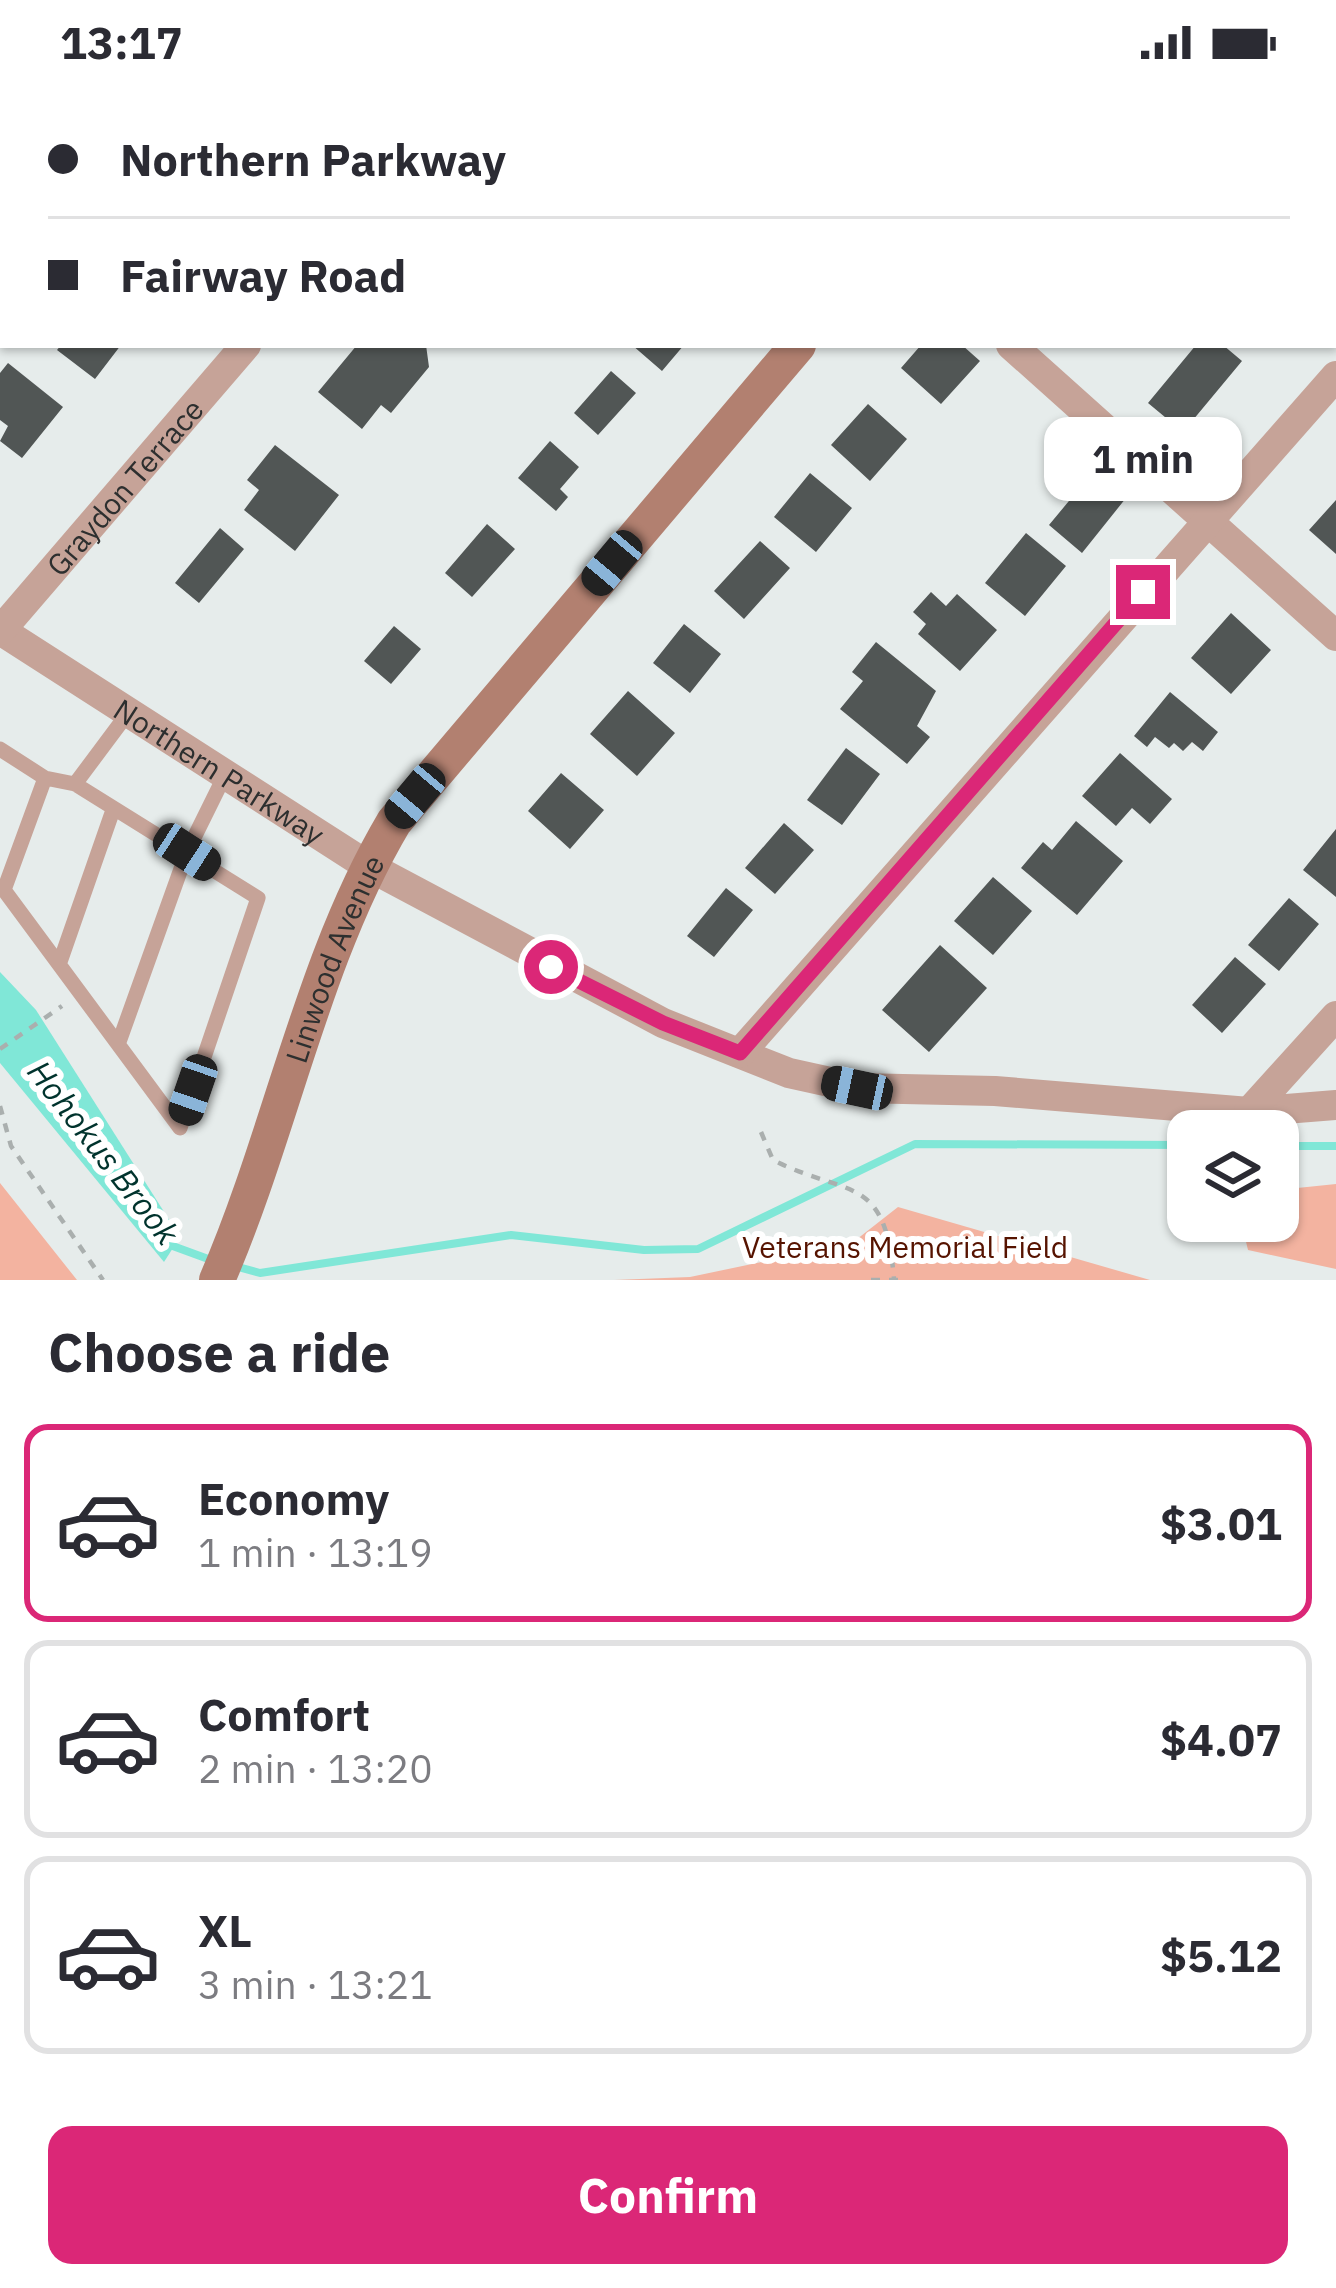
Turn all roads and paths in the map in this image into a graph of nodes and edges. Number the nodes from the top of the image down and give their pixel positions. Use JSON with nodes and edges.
{"nodes":[{"id":1,"x":242,"y":348,"type":"edge"},
{"id":2,"x":795,"y":348,"type":"edge"},
{"id":3,"x":1014,"y":348,"type":"edge"},
{"id":4,"x":1336,"y":376,"type":"edge"},
{"id":5,"x":1207,"y":522,"type":"junction"},
{"id":6,"x":0,"y":630,"type":"edge"},
{"id":7,"x":1336,"y":636,"type":"edge"},
{"id":8,"x":128,"y":713,"type":"junction"},
{"id":9,"x":0,"y":749,"type":"edge"},
{"id":10,"x":226,"y":773,"type":"junction"},
{"id":11,"x":46,"y":778,"type":"junction"},
{"id":12,"x":75,"y":784,"type":"junction"},
{"id":13,"x":113,"y":810,"type":"junction"},
{"id":14,"x":187,"y":852,"type":"junction"},
{"id":15,"x":368,"y":866,"type":"junction"},
{"id":16,"x":60,"y":962,"type":"junction"},
{"id":17,"x":54,"y":1011,"type":"dead end"},
{"id":18,"x":1336,"y":1016,"type":"edge"},
{"id":19,"x":119,"y":1042,"type":"junction"},
{"id":20,"x":0,"y":1049,"type":"edge"},
{"id":21,"x":740,"y":1053,"type":"junction"},
{"id":22,"x":1336,"y":1105,"type":"edge"},
{"id":23,"x":0,"y":1106,"type":"edge"},
{"id":24,"x":1226,"y":1110,"type":"edge"},
{"id":25,"x":1251,"y":1110,"type":"edge"},
{"id":26,"x":1274,"y":1110,"type":"edge"},
{"id":27,"x":761,"y":1132,"type":"dead end"},
{"id":28,"x":897,"y":1279,"type":"edge"},
{"id":29,"x":104,"y":1280,"type":"edge"},
{"id":30,"x":217,"y":1280,"type":"edge"},
{"id":31,"x":871,"y":1280,"type":"edge"}],
"edges":[{"from":1,"to":6,"type":"street","name":"Graydon Terrace"},
{"from":2,"to":15,"type":"main road","name":"Linwood Avenue"},
{"from":3,"to":5,"type":"street"},
{"from":4,"to":5,"type":"street"},
{"from":5,"to":7,"type":"street"},
{"from":5,"to":21,"type":"street"},
{"from":6,"to":8,"type":"street","name":"Northern Parkway"},
{"from":8,"to":10,"type":"street","name":"Northern Parkway"},
{"from":8,"to":12,"type":"lane"},
{"from":9,"to":11,"type":"lane"},
{"from":10,"to":14,"type":"lane"},
{"from":10,"to":15,"type":"street","name":"Northern Parkway"},
{"from":11,"to":12,"type":"lane"},
{"from":11,"to":16,"type":"lane"},
{"from":12,"to":13,"type":"lane"},
{"from":13,"to":14,"type":"lane"},
{"from":13,"to":16,"type":"lane"},
{"from":14,"to":19,"type":"lane"},
{"from":14,"to":19,"type":"lane"},
{"from":15,"to":21,"type":"street","name":"Northern Parkway"},
{"from":15,"to":30,"type":"main road","name":"Linwood Avenue"},
{"from":16,"to":19,"type":"lane"},
{"from":17,"to":20,"type":"path"},
{"from":18,"to":25,"type":"street"},
{"from":21,"to":24,"type":"street","name":"Northern Parkway"},
{"from":22,"to":26,"type":"street","name":"Northern Parkway"},
{"from":23,"to":29,"type":"path"},
{"from":27,"to":28,"type":"path"},
{"from":28,"to":31,"type":"path"}]}
